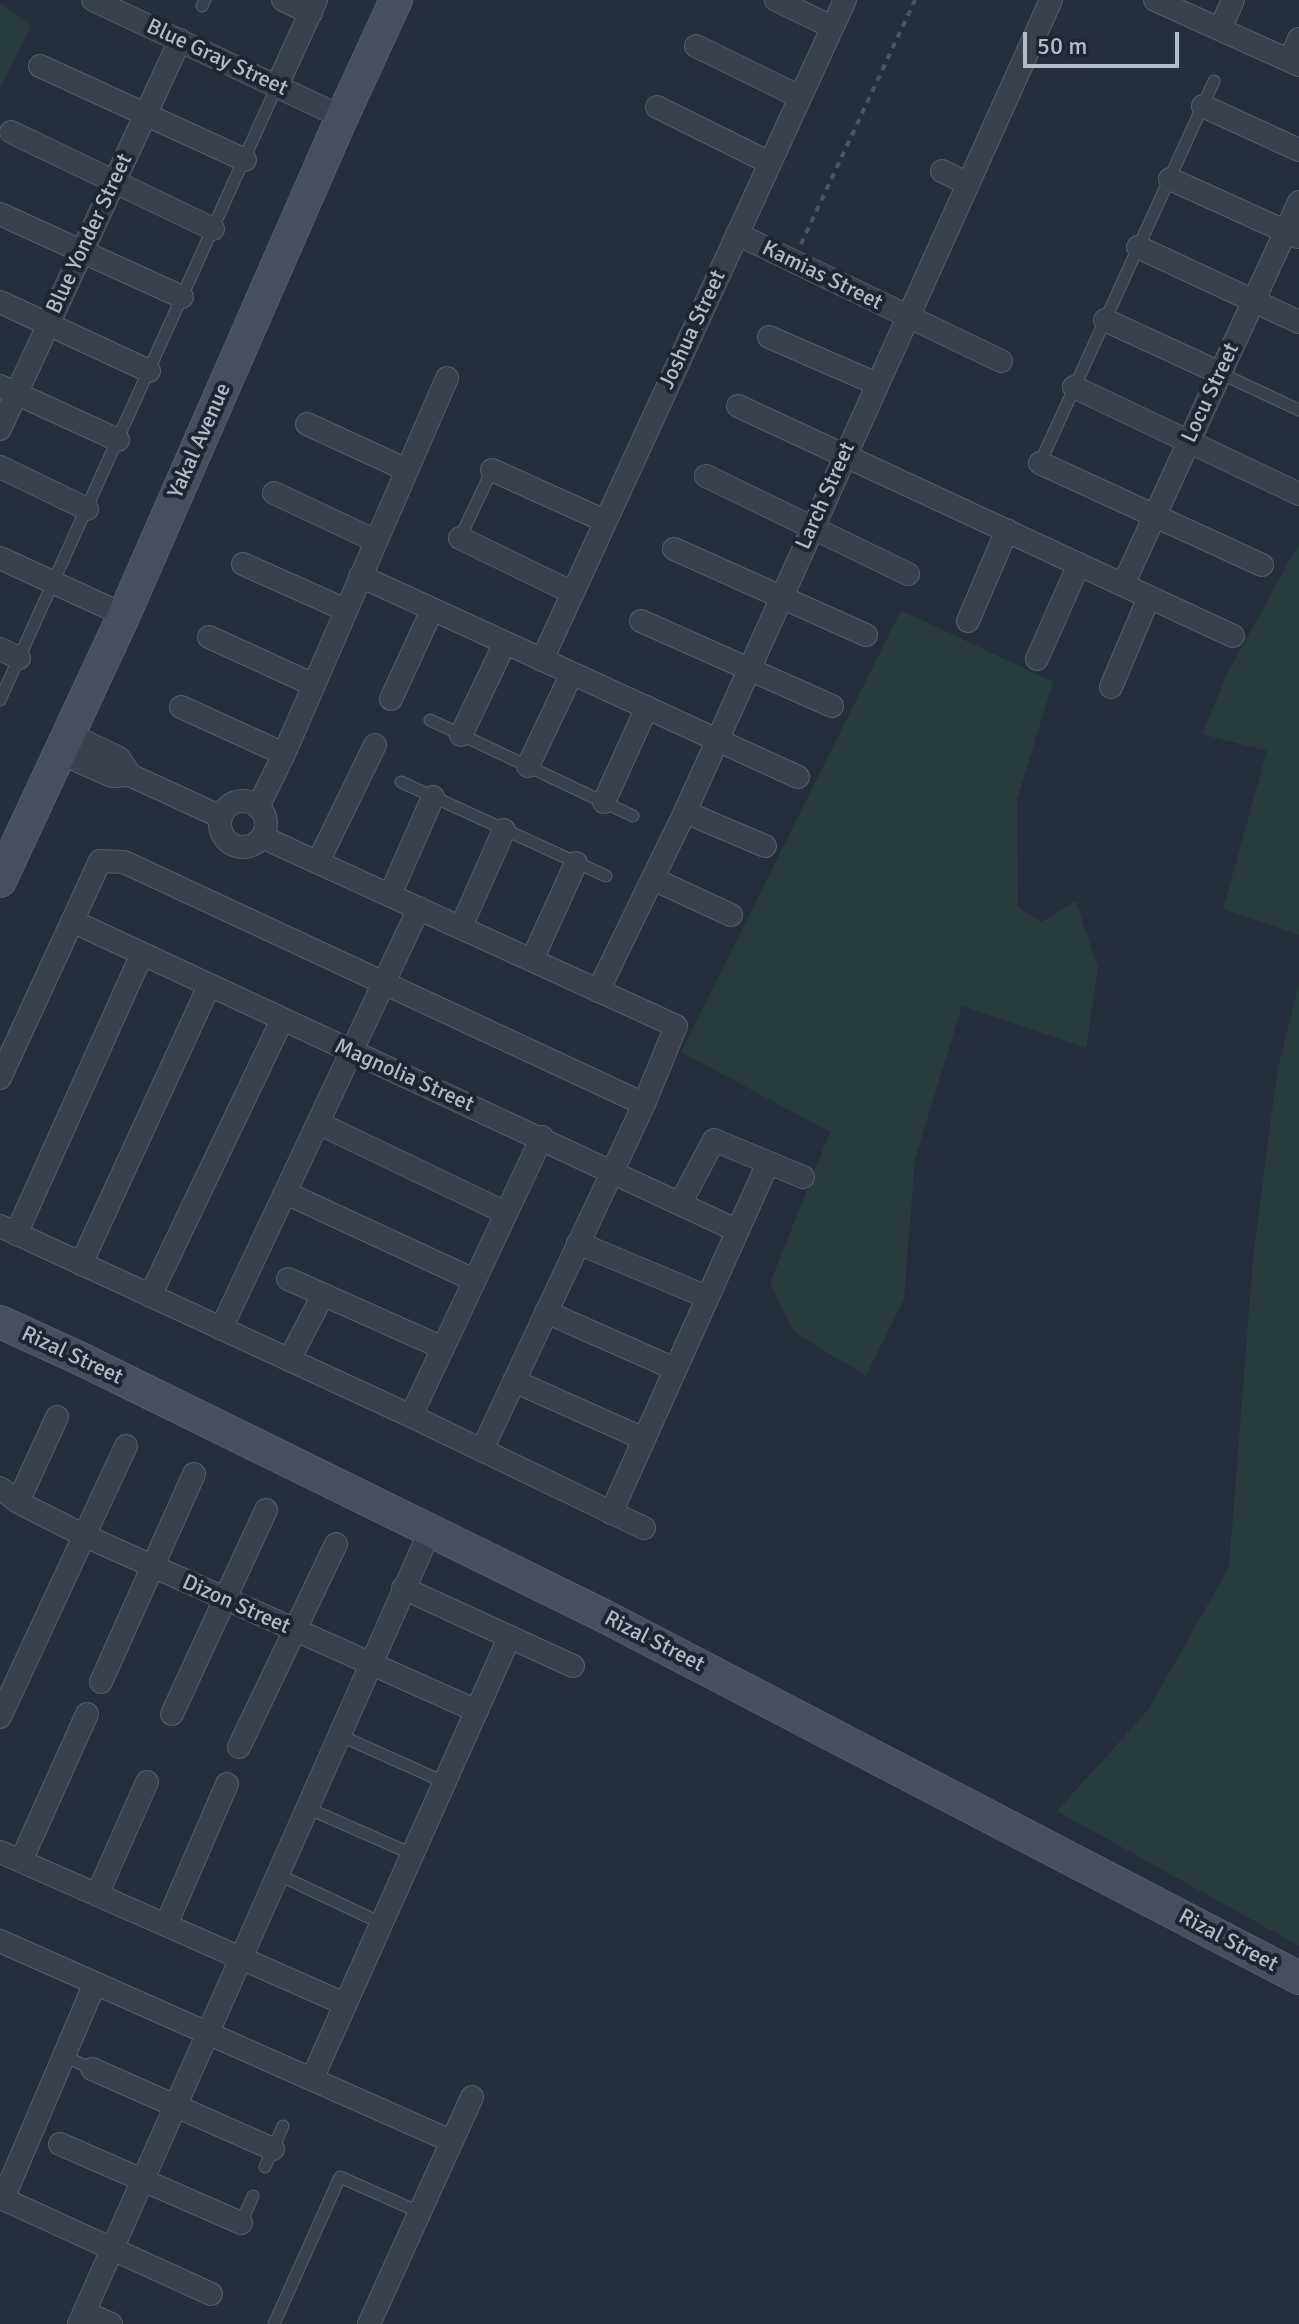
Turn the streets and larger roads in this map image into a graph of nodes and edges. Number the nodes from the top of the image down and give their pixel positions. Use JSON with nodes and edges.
{"nodes":[{"id":1,"x":93,"y":0,"type":"edge"},
{"id":2,"x":283,"y":0,"type":"edge"},
{"id":3,"x":396,"y":0,"type":"edge"},
{"id":4,"x":776,"y":0,"type":"edge"},
{"id":5,"x":845,"y":0,"type":"edge"},
{"id":6,"x":1051,"y":0,"type":"edge"},
{"id":7,"x":1155,"y":0,"type":"edge"},
{"id":8,"x":1233,"y":0,"type":"edge"},
{"id":9,"x":313,"y":6,"type":"edge"},
{"id":10,"x":832,"y":27,"type":"junction"},
{"id":11,"x":1220,"y":29,"type":"junction"},
{"id":12,"x":1299,"y":39,"type":"edge"},
{"id":13,"x":180,"y":40,"type":"junction"},
{"id":14,"x":696,"y":46,"type":"dead end"},
{"id":15,"x":1294,"y":63,"type":"edge"},
{"id":16,"x":40,"y":66,"type":"dead end"},
{"id":17,"x":277,"y":86,"type":"junction"},
{"id":18,"x":800,"y":97,"type":"junction"},
{"id":19,"x":1203,"y":106,"type":"road end"},
{"id":20,"x":657,"y":107,"type":"dead end"},
{"id":21,"x":146,"y":115,"type":"junction"},
{"id":22,"x":342,"y":117,"type":"junction"},
{"id":23,"x":11,"y":132,"type":"dead end"},
{"id":24,"x":1299,"y":150,"type":"edge"},
{"id":25,"x":245,"y":160,"type":"road end"},
{"id":26,"x":770,"y":163,"type":"junction"},
{"id":27,"x":942,"y":171,"type":"dead end"},
{"id":28,"x":1170,"y":179,"type":"road end"},
{"id":29,"x":114,"y":182,"type":"junction"},
{"id":30,"x":968,"y":184,"type":"junction"},
{"id":31,"x":1299,"y":202,"type":"edge"},
{"id":32,"x":0,"y":214,"type":"edge"},
{"id":33,"x":213,"y":229,"type":"road end"},
{"id":34,"x":737,"y":234,"type":"junction"},
{"id":35,"x":1292,"y":235,"type":"edge"},
{"id":36,"x":1138,"y":247,"type":"road end"},
{"id":37,"x":82,"y":252,"type":"junction"},
{"id":38,"x":182,"y":297,"type":"road end"},
{"id":39,"x":1253,"y":300,"type":"junction"},
{"id":40,"x":0,"y":302,"type":"edge"},
{"id":41,"x":907,"y":318,"type":"junction"},
{"id":42,"x":1105,"y":320,"type":"road end"},
{"id":43,"x":1299,"y":322,"type":"edge"},
{"id":44,"x":48,"y":325,"type":"junction"},
{"id":45,"x":769,"y":337,"type":"dead end"},
{"id":46,"x":1001,"y":361,"type":"dead end"},
{"id":47,"x":149,"y":371,"type":"road end"},
{"id":48,"x":1220,"y":373,"type":"junction"},
{"id":49,"x":447,"y":378,"type":"dead end"},
{"id":50,"x":877,"y":384,"type":"junction"},
{"id":51,"x":1074,"y":387,"type":"road end"},
{"id":52,"x":8,"y":390,"type":"edge"},
{"id":53,"x":738,"y":406,"type":"dead end"},
{"id":54,"x":307,"y":424,"type":"dead end"},
{"id":55,"x":0,"y":429,"type":"edge"},
{"id":56,"x":118,"y":440,"type":"road end"},
{"id":57,"x":1188,"y":441,"type":"junction"},
{"id":58,"x":845,"y":454,"type":"junction"},
{"id":59,"x":1040,"y":463,"type":"road end"},
{"id":60,"x":0,"y":467,"type":"edge"},
{"id":61,"x":407,"y":470,"type":"junction"},
{"id":62,"x":492,"y":470,"type":"road end"},
{"id":63,"x":706,"y":476,"type":"dead end"},
{"id":64,"x":274,"y":493,"type":"dead end"},
{"id":65,"x":1299,"y":494,"type":"edge"},
{"id":66,"x":87,"y":509,"type":"road end"},
{"id":67,"x":1154,"y":515,"type":"junction"},
{"id":68,"x":605,"y":521,"type":"junction"},
{"id":69,"x":811,"y":528,"type":"junction"},
{"id":70,"x":1007,"y":530,"type":"junction"},
{"id":71,"x":460,"y":538,"type":"road end"},
{"id":72,"x":376,"y":541,"type":"junction"},
{"id":73,"x":674,"y":549,"type":"dead end"},
{"id":74,"x":0,"y":558,"type":"edge"},
{"id":75,"x":243,"y":564,"type":"dead end"},
{"id":76,"x":1079,"y":564,"type":"junction"},
{"id":77,"x":1262,"y":565,"type":"dead end"},
{"id":78,"x":908,"y":574,"type":"dead end"},
{"id":79,"x":360,"y":576,"type":"junction"},
{"id":80,"x":1123,"y":585,"type":"junction"},
{"id":81,"x":573,"y":593,"type":"junction"},
{"id":82,"x":781,"y":595,"type":"junction"},
{"id":83,"x":1149,"y":597,"type":"junction"},
{"id":84,"x":346,"y":610,"type":"junction"},
{"id":85,"x":432,"y":610,"type":"junction"},
{"id":86,"x":124,"y":615,"type":"junction"},
{"id":87,"x":641,"y":621,"type":"dead end"},
{"id":88,"x":968,"y":621,"type":"dead end"},
{"id":89,"x":866,"y":635,"type":"dead end"},
{"id":90,"x":1233,"y":636,"type":"dead end"},
{"id":91,"x":209,"y":637,"type":"dead end"},
{"id":92,"x":505,"y":643,"type":"junction"},
{"id":93,"x":1037,"y":659,"type":"dead end"},
{"id":94,"x":542,"y":660,"type":"junction"},
{"id":95,"x":748,"y":668,"type":"junction"},
{"id":96,"x":572,"y":673,"type":"junction"},
{"id":97,"x":314,"y":685,"type":"junction"},
{"id":98,"x":1111,"y":687,"type":"dead end"},
{"id":99,"x":391,"y":699,"type":"dead end"},
{"id":100,"x":832,"y":706,"type":"dead end"},
{"id":101,"x":181,"y":707,"type":"dead end"},
{"id":102,"x":647,"y":707,"type":"junction"},
{"id":103,"x":461,"y":735,"type":"road end"},
{"id":104,"x":716,"y":739,"type":"junction"},
{"id":105,"x":64,"y":743,"type":"junction"},
{"id":106,"x":375,"y":745,"type":"dead end"},
{"id":107,"x":284,"y":754,"type":"junction"},
{"id":108,"x":528,"y":766,"type":"road end"},
{"id":109,"x":798,"y":777,"type":"dead end"},
{"id":110,"x":433,"y":797,"type":"road end"},
{"id":111,"x":604,"y":802,"type":"road end"},
{"id":112,"x":258,"y":807,"type":"junction"},
{"id":113,"x":685,"y":812,"type":"junction"},
{"id":114,"x":221,"y":817,"type":"junction"},
{"id":115,"x":504,"y":830,"type":"road end"},
{"id":116,"x":262,"y":837,"type":"junction"},
{"id":117,"x":765,"y":846,"type":"dead end"},
{"id":118,"x":318,"y":862,"type":"junction"},
{"id":119,"x":576,"y":863,"type":"road end"},
{"id":120,"x":653,"y":879,"type":"junction"},
{"id":121,"x":0,"y":881,"type":"edge"},
{"id":122,"x":390,"y":895,"type":"junction"},
{"id":123,"x":419,"y":908,"type":"junction"},
{"id":124,"x":731,"y":915,"type":"dead end"},
{"id":125,"x":72,"y":921,"type":"junction"},
{"id":126,"x":461,"y":927,"type":"junction"},
{"id":127,"x":142,"y":954,"type":"junction"},
{"id":128,"x":532,"y":960,"type":"junction"},
{"id":129,"x":384,"y":982,"type":"junction"},
{"id":130,"x":209,"y":986,"type":"junction"},
{"id":131,"x":598,"y":991,"type":"junction"},
{"id":132,"x":282,"y":1020,"type":"junction"},
{"id":133,"x":351,"y":1053,"type":"junction"},
{"id":134,"x":0,"y":1078,"type":"edge"},
{"id":135,"x":644,"y":1104,"type":"junction"},
{"id":136,"x":318,"y":1123,"type":"junction"},
{"id":137,"x":542,"y":1137,"type":"junction"},
{"id":138,"x":768,"y":1163,"type":"junction"},
{"id":139,"x":612,"y":1171,"type":"junction"},
{"id":140,"x":803,"y":1177,"type":"dead end"},
{"id":141,"x":286,"y":1193,"type":"junction"},
{"id":142,"x":680,"y":1204,"type":"junction"},
{"id":143,"x":506,"y":1213,"type":"junction"},
{"id":144,"x":8,"y":1230,"type":"edge"},
{"id":145,"x":736,"y":1230,"type":"junction"},
{"id":146,"x":578,"y":1243,"type":"junction"},
{"id":147,"x":81,"y":1264,"type":"junction"},
{"id":148,"x":288,"y":1279,"type":"dead end"},
{"id":149,"x":474,"y":1280,"type":"junction"},
{"id":150,"x":323,"y":1295,"type":"junction"},
{"id":151,"x":150,"y":1296,"type":"junction"},
{"id":152,"x":707,"y":1297,"type":"junction"},
{"id":153,"x":546,"y":1312,"type":"junction"},
{"id":154,"x":1,"y":1326,"type":"edge"},
{"id":155,"x":221,"y":1329,"type":"junction"},
{"id":156,"x":443,"y":1348,"type":"junction"},
{"id":157,"x":289,"y":1360,"type":"junction"},
{"id":158,"x":675,"y":1369,"type":"junction"},
{"id":159,"x":514,"y":1381,"type":"junction"},
{"id":160,"x":411,"y":1416,"type":"junction"},
{"id":161,"x":57,"y":1417,"type":"dead end"},
{"id":162,"x":644,"y":1439,"type":"junction"},
{"id":163,"x":126,"y":1446,"type":"dead end"},
{"id":164,"x":482,"y":1450,"type":"junction"},
{"id":165,"x":194,"y":1474,"type":"dead end"},
{"id":166,"x":0,"y":1488,"type":"edge"},
{"id":167,"x":18,"y":1502,"type":"junction"},
{"id":168,"x":266,"y":1510,"type":"dead end"},
{"id":169,"x":611,"y":1513,"type":"junction"},
{"id":170,"x":644,"y":1528,"type":"dead end"},
{"id":171,"x":430,"y":1531,"type":"junction"},
{"id":172,"x":83,"y":1535,"type":"junction"},
{"id":173,"x":336,"y":1544,"type":"dead end"},
{"id":174,"x":151,"y":1566,"type":"junction"},
{"id":175,"x":403,"y":1588,"type":"junction"},
{"id":176,"x":224,"y":1599,"type":"junction"},
{"id":177,"x":294,"y":1630,"type":"junction"},
{"id":178,"x":509,"y":1638,"type":"junction"},
{"id":179,"x":370,"y":1664,"type":"junction"},
{"id":180,"x":573,"y":1666,"type":"dead end"},
{"id":181,"x":101,"y":1682,"type":"dead end"},
{"id":182,"x":477,"y":1711,"type":"junction"},
{"id":183,"x":87,"y":1714,"type":"dead end"},
{"id":184,"x":172,"y":1714,"type":"dead end"},
{"id":185,"x":0,"y":1717,"type":"edge"},
{"id":186,"x":239,"y":1747,"type":"dead end"},
{"id":187,"x":147,"y":1782,"type":"dead end"},
{"id":188,"x":227,"y":1784,"type":"dead end"},
{"id":189,"x":0,"y":1852,"type":"edge"},
{"id":190,"x":21,"y":1861,"type":"junction"},
{"id":191,"x":97,"y":1895,"type":"junction"},
{"id":192,"x":166,"y":1925,"type":"junction"},
{"id":193,"x":0,"y":1941,"type":"edge"},
{"id":194,"x":240,"y":1958,"type":"junction"},
{"id":195,"x":1299,"y":1978,"type":"edge"},
{"id":196,"x":95,"y":1983,"type":"junction"},
{"id":197,"x":345,"y":2004,"type":"junction"},
{"id":198,"x":207,"y":2032,"type":"junction"},
{"id":199,"x":92,"y":2069,"type":"road end"},
{"id":200,"x":312,"y":2079,"type":"junction"},
{"id":201,"x":472,"y":2097,"type":"dead end"},
{"id":202,"x":175,"y":2106,"type":"junction"},
{"id":203,"x":451,"y":2141,"type":"junction"},
{"id":204,"x":60,"y":2144,"type":"road end"},
{"id":205,"x":269,"y":2158,"type":"road end"},
{"id":206,"x":142,"y":2180,"type":"junction"},
{"id":207,"x":241,"y":2223,"type":"road end"},
{"id":208,"x":111,"y":2250,"type":"junction"},
{"id":209,"x":211,"y":2293,"type":"dead end"},
{"id":210,"x":81,"y":2318,"type":"edge"},
{"id":211,"x":111,"y":2324,"type":"edge"},
{"id":212,"x":369,"y":2324,"type":"edge"}],
"edges":[{"from":1,"to":13,"type":"street","name":"Blue Gray Street"},
{"from":2,"to":9,"type":"street"},
{"from":3,"to":22,"type":"street","name":"Yakal Avenue"},
{"from":4,"to":10,"type":"street"},
{"from":5,"to":10,"type":"street","name":"Joshua Street"},
{"from":6,"to":30,"type":"street","name":"Larch Street"},
{"from":7,"to":11,"type":"street"},
{"from":8,"to":11,"type":"street"},
{"from":9,"to":17,"type":"street"},
{"from":10,"to":18,"type":"street","name":"Joshua Street"},
{"from":11,"to":15,"type":"street"},
{"from":12,"to":15,"type":"street"},
{"from":13,"to":17,"type":"street","name":"Blue Gray Street"},
{"from":13,"to":21,"type":"street","name":"Blue Yonder Street"},
{"from":14,"to":18,"type":"street"},
{"from":16,"to":21,"type":"street"},
{"from":17,"to":22,"type":"street","name":"Blue Gray Street"},
{"from":18,"to":26,"type":"street","name":"Joshua Street"},
{"from":19,"to":24,"type":"street"},
{"from":20,"to":26,"type":"street"},
{"from":21,"to":25,"type":"street"},
{"from":21,"to":29,"type":"street","name":"Blue Yonder Street"},
{"from":22,"to":86,"type":"street","name":"Yakal Avenue"},
{"from":23,"to":29,"type":"street"},
{"from":26,"to":34,"type":"street","name":"Joshua Street"},
{"from":27,"to":30,"type":"street"},
{"from":28,"to":35,"type":"street"},
{"from":29,"to":33,"type":"street"},
{"from":29,"to":37,"type":"street","name":"Blue Yonder Street"},
{"from":30,"to":41,"type":"street","name":"Larch Street"},
{"from":31,"to":35,"type":"street","name":"Locu Street"},
{"from":32,"to":37,"type":"street"},
{"from":34,"to":41,"type":"street","name":"Kamias Street"},
{"from":34,"to":68,"type":"street","name":"Joshua Street"},
{"from":35,"to":39,"type":"street","name":"Locu Street"},
{"from":36,"to":39,"type":"street"},
{"from":37,"to":38,"type":"street"},
{"from":37,"to":44,"type":"street","name":"Blue Yonder Street"},
{"from":39,"to":43,"type":"street"},
{"from":39,"to":48,"type":"street","name":"Locu Street"},
{"from":40,"to":44,"type":"street"},
{"from":41,"to":46,"type":"street","name":"Kamias Street"},
{"from":41,"to":50,"type":"street","name":"Larch Street"},
{"from":42,"to":48,"type":"street"},
{"from":44,"to":47,"type":"street"},
{"from":44,"to":52,"type":"street","name":"Blue Yonder Street"},
{"from":45,"to":50,"type":"street"},
{"from":48,"to":57,"type":"street","name":"Locu Street"},
{"from":49,"to":61,"type":"street"},
{"from":50,"to":58,"type":"street","name":"Larch Street"},
{"from":51,"to":57,"type":"street"},
{"from":52,"to":55,"type":"street","name":"Blue Yonder Street"},
{"from":52,"to":56,"type":"street"},
{"from":53,"to":58,"type":"street"},
{"from":54,"to":61,"type":"street"},
{"from":57,"to":65,"type":"street"},
{"from":57,"to":67,"type":"street","name":"Locu Street"},
{"from":58,"to":69,"type":"street","name":"Larch Street"},
{"from":58,"to":70,"type":"street"},
{"from":59,"to":67,"type":"street"},
{"from":60,"to":66,"type":"street"},
{"from":61,"to":72,"type":"street"},
{"from":62,"to":68,"type":"street"},
{"from":63,"to":69,"type":"street"},
{"from":64,"to":72,"type":"street"},
{"from":67,"to":77,"type":"street"},
{"from":67,"to":80,"type":"street","name":"Locu Street"},
{"from":68,"to":81,"type":"street","name":"Joshua Street"},
{"from":69,"to":78,"type":"street"},
{"from":69,"to":82,"type":"street","name":"Larch Street"},
{"from":70,"to":76,"type":"street"},
{"from":70,"to":88,"type":"street"},
{"from":71,"to":81,"type":"street"},
{"from":72,"to":79,"type":"street"},
{"from":73,"to":82,"type":"street"},
{"from":74,"to":86,"type":"street"},
{"from":75,"to":84,"type":"street"},
{"from":76,"to":80,"type":"street"},
{"from":76,"to":93,"type":"street"},
{"from":79,"to":84,"type":"street"},
{"from":79,"to":85,"type":"street"},
{"from":80,"to":83,"type":"street"},
{"from":81,"to":94,"type":"street","name":"Joshua Street"},
{"from":82,"to":89,"type":"street"},
{"from":82,"to":95,"type":"street","name":"Larch Street"},
{"from":83,"to":90,"type":"street"},
{"from":83,"to":98,"type":"street"},
{"from":84,"to":97,"type":"street"},
{"from":85,"to":92,"type":"street"},
{"from":85,"to":99,"type":"street"},
{"from":86,"to":105,"type":"street","name":"Yakal Avenue"},
{"from":87,"to":95,"type":"street"},
{"from":91,"to":97,"type":"street"},
{"from":92,"to":94,"type":"street"},
{"from":92,"to":103,"type":"street"},
{"from":94,"to":96,"type":"street"},
{"from":95,"to":100,"type":"street"},
{"from":95,"to":104,"type":"street","name":"Larch Street"},
{"from":96,"to":102,"type":"street"},
{"from":96,"to":108,"type":"street"},
{"from":97,"to":107,"type":"street"},
{"from":101,"to":107,"type":"street"},
{"from":102,"to":104,"type":"street"},
{"from":102,"to":111,"type":"street"},
{"from":104,"to":109,"type":"street"},
{"from":104,"to":113,"type":"street","name":"Larch Street"},
{"from":105,"to":114,"type":"street"},
{"from":105,"to":121,"type":"street","name":"Yakal Avenue"},
{"from":106,"to":118,"type":"street"},
{"from":107,"to":112,"type":"street"},
{"from":110,"to":122,"type":"street"},
{"from":112,"to":114,"type":"street"},
{"from":112,"to":116,"type":"street"},
{"from":113,"to":117,"type":"street"},
{"from":113,"to":120,"type":"street","name":"Larch Street"},
{"from":114,"to":116,"type":"street"},
{"from":115,"to":126,"type":"street"},
{"from":116,"to":118,"type":"street"},
{"from":118,"to":122,"type":"street"},
{"from":119,"to":128,"type":"street"},
{"from":120,"to":124,"type":"street"},
{"from":120,"to":131,"type":"street","name":"Larch Street"},
{"from":122,"to":123,"type":"street"},
{"from":123,"to":126,"type":"street"},
{"from":123,"to":129,"type":"street"},
{"from":125,"to":127,"type":"street","name":"Magnolia Street"},
{"from":125,"to":129,"type":"street"},
{"from":125,"to":134,"type":"street"},
{"from":126,"to":128,"type":"street"},
{"from":127,"to":130,"type":"street","name":"Magnolia Street"},
{"from":127,"to":144,"type":"street"},
{"from":128,"to":131,"type":"street"},
{"from":129,"to":133,"type":"street"},
{"from":129,"to":135,"type":"street"},
{"from":130,"to":132,"type":"street","name":"Magnolia Street"},
{"from":130,"to":147,"type":"street"},
{"from":131,"to":135,"type":"street"},
{"from":132,"to":133,"type":"street","name":"Magnolia Street"},
{"from":132,"to":151,"type":"street"},
{"from":133,"to":136,"type":"street"},
{"from":133,"to":137,"type":"street","name":"Magnolia Street"},
{"from":135,"to":139,"type":"street"},
{"from":136,"to":141,"type":"street"},
{"from":136,"to":143,"type":"street"},
{"from":137,"to":139,"type":"street","name":"Magnolia Street"},
{"from":137,"to":143,"type":"street"},
{"from":138,"to":140,"type":"street"},
{"from":138,"to":142,"type":"street"},
{"from":138,"to":145,"type":"street"},
{"from":139,"to":142,"type":"street","name":"Magnolia Street"},
{"from":139,"to":146,"type":"street"},
{"from":141,"to":149,"type":"street"},
{"from":141,"to":155,"type":"street"},
{"from":142,"to":145,"type":"street","name":"Magnolia Street"},
{"from":143,"to":149,"type":"street"},
{"from":144,"to":147,"type":"street"},
{"from":145,"to":152,"type":"street"},
{"from":146,"to":152,"type":"street"},
{"from":146,"to":153,"type":"street"},
{"from":147,"to":151,"type":"street"},
{"from":148,"to":150,"type":"street"},
{"from":149,"to":156,"type":"street"},
{"from":150,"to":156,"type":"street"},
{"from":150,"to":157,"type":"street"},
{"from":151,"to":155,"type":"street"},
{"from":152,"to":158,"type":"street"},
{"from":153,"to":158,"type":"street"},
{"from":153,"to":159,"type":"street"},
{"from":154,"to":171,"type":"street","name":"Rizal Street"},
{"from":155,"to":157,"type":"street"},
{"from":156,"to":160,"type":"street"},
{"from":157,"to":160,"type":"street"},
{"from":158,"to":162,"type":"street"},
{"from":159,"to":162,"type":"street"},
{"from":159,"to":164,"type":"street"},
{"from":160,"to":164,"type":"street"},
{"from":161,"to":167,"type":"street"},
{"from":162,"to":169,"type":"street"},
{"from":163,"to":172,"type":"street"},
{"from":164,"to":169,"type":"street"},
{"from":165,"to":174,"type":"street"},
{"from":166,"to":167,"type":"street","name":"Dizon Street"},
{"from":167,"to":172,"type":"street","name":"Dizon Street"},
{"from":168,"to":176,"type":"street"},
{"from":169,"to":170,"type":"street"},
{"from":171,"to":175,"type":"street"},
{"from":171,"to":195,"type":"street","name":"Rizal Street"},
{"from":172,"to":174,"type":"street","name":"Dizon Street"},
{"from":172,"to":185,"type":"street"},
{"from":173,"to":177,"type":"street"},
{"from":174,"to":176,"type":"street","name":"Dizon Street"},
{"from":174,"to":181,"type":"street"},
{"from":175,"to":178,"type":"street"},
{"from":175,"to":179,"type":"street"},
{"from":176,"to":177,"type":"street","name":"Dizon Street"},
{"from":176,"to":184,"type":"street"},
{"from":177,"to":179,"type":"street","name":"Dizon Street"},
{"from":177,"to":186,"type":"street"},
{"from":178,"to":180,"type":"street"},
{"from":178,"to":182,"type":"street"},
{"from":179,"to":182,"type":"street","name":"Dizon Street"},
{"from":179,"to":194,"type":"street"},
{"from":182,"to":197,"type":"street"},
{"from":183,"to":190,"type":"street"},
{"from":187,"to":191,"type":"street"},
{"from":188,"to":192,"type":"street"},
{"from":189,"to":190,"type":"street"},
{"from":190,"to":191,"type":"street"},
{"from":191,"to":192,"type":"street"},
{"from":192,"to":194,"type":"street"},
{"from":193,"to":196,"type":"street"},
{"from":194,"to":197,"type":"street"},
{"from":194,"to":198,"type":"street"},
{"from":196,"to":198,"type":"street"},
{"from":196,"to":208,"type":"street"},
{"from":197,"to":200,"type":"street"},
{"from":198,"to":200,"type":"street"},
{"from":198,"to":202,"type":"street"},
{"from":199,"to":202,"type":"street"},
{"from":200,"to":203,"type":"street"},
{"from":201,"to":203,"type":"street"},
{"from":202,"to":205,"type":"street"},
{"from":202,"to":206,"type":"street"},
{"from":203,"to":212,"type":"street"},
{"from":204,"to":206,"type":"street"},
{"from":206,"to":207,"type":"street"},
{"from":206,"to":208,"type":"street"},
{"from":208,"to":209,"type":"street"},
{"from":208,"to":210,"type":"street"},
{"from":210,"to":211,"type":"street"}]}
